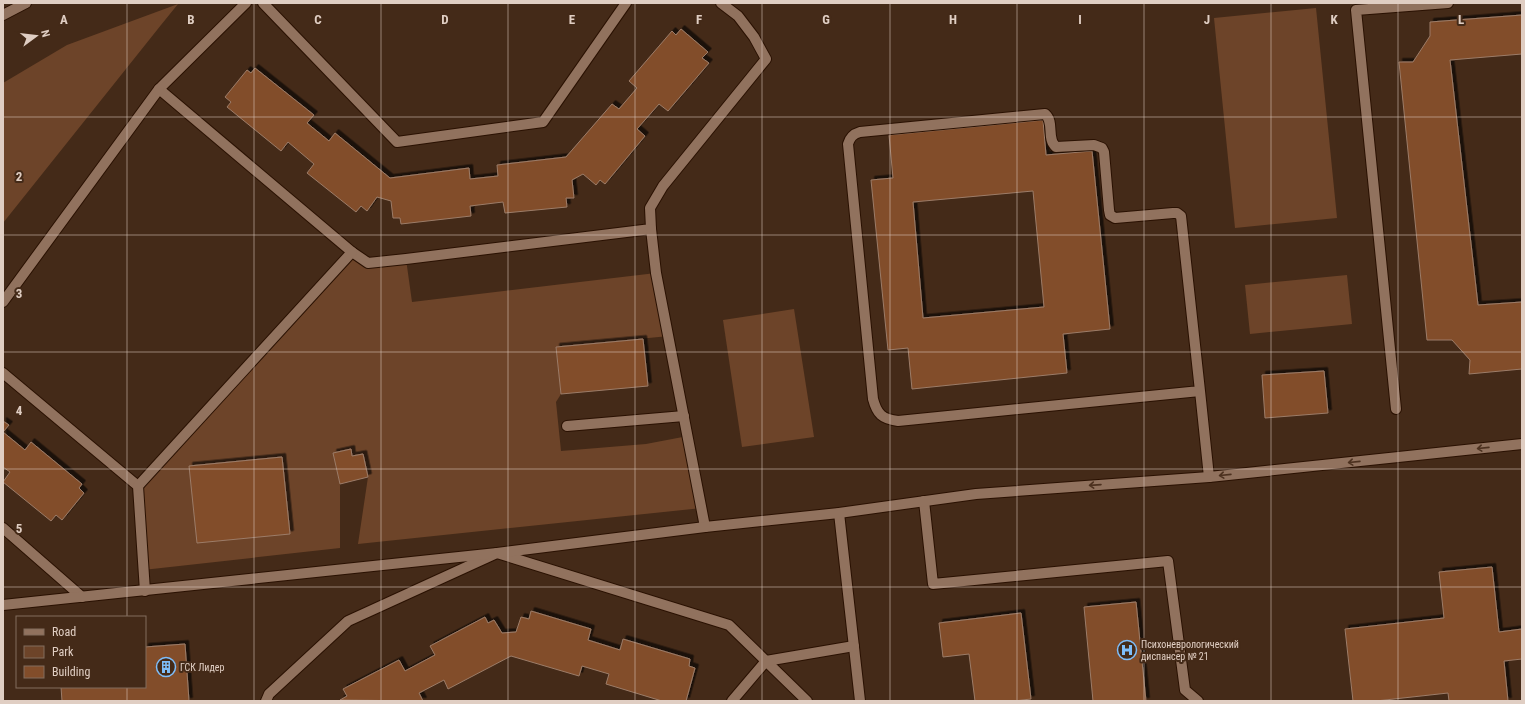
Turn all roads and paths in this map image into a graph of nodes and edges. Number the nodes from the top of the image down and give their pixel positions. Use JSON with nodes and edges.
{"nodes":[{"id":1,"x":26,"y":3,"type":"edge"},
{"id":2,"x":246,"y":3,"type":"edge"},
{"id":3,"x":263,"y":3,"type":"edge"},
{"id":4,"x":626,"y":3,"type":"edge"},
{"id":5,"x":721,"y":3,"type":"edge"},
{"id":6,"x":1448,"y":3,"type":"edge"},
{"id":7,"x":3,"y":15,"type":"edge"},
{"id":8,"x":159,"y":89,"type":"junction"},
{"id":9,"x":651,"y":230,"type":"junction"},
{"id":10,"x":352,"y":252,"type":"junction"},
{"id":11,"x":3,"y":302,"type":"edge"},
{"id":12,"x":3,"y":373,"type":"edge"},
{"id":13,"x":1200,"y":391,"type":"junction"},
{"id":14,"x":1396,"y":408,"type":"dead end"},
{"id":15,"x":684,"y":416,"type":"junction"},
{"id":16,"x":567,"y":426,"type":"dead end"},
{"id":17,"x":1522,"y":444,"type":"edge"},
{"id":18,"x":1209,"y":477,"type":"junction"},
{"id":19,"x":138,"y":486,"type":"junction"},
{"id":20,"x":924,"y":501,"type":"junction"},
{"id":21,"x":839,"y":513,"type":"junction"},
{"id":22,"x":705,"y":527,"type":"junction"},
{"id":23,"x":3,"y":528,"type":"edge"},
{"id":24,"x":497,"y":553,"type":"junction"},
{"id":25,"x":145,"y":590,"type":"junction"},
{"id":26,"x":82,"y":597,"type":"junction"},
{"id":27,"x":3,"y":605,"type":"edge"},
{"id":28,"x":854,"y":646,"type":"junction"},
{"id":29,"x":766,"y":660,"type":"junction"},
{"id":30,"x":266,"y":701,"type":"edge"},
{"id":31,"x":732,"y":701,"type":"edge"},
{"id":32,"x":807,"y":701,"type":"edge"},
{"id":33,"x":860,"y":701,"type":"edge"},
{"id":34,"x":1198,"y":701,"type":"edge"}],
"edges":[{"from":1,"to":7,"type":"street"},
{"from":2,"to":8,"type":"street"},
{"from":3,"to":4,"type":"street"},
{"from":5,"to":9,"type":"street"},
{"from":6,"to":14,"type":"street"},
{"from":8,"to":10,"type":"street"},
{"from":8,"to":11,"type":"street"},
{"from":9,"to":10,"type":"street"},
{"from":9,"to":15,"type":"street"},
{"from":10,"to":19,"type":"street"},
{"from":12,"to":19,"type":"street"},
{"from":13,"to":13,"type":"street"},
{"from":13,"to":18,"type":"street"},
{"from":15,"to":16,"type":"street"},
{"from":15,"to":22,"type":"street"},
{"from":17,"to":18,"type":"street","one_way":true},
{"from":18,"to":20,"type":"street","one_way":true},
{"from":19,"to":25,"type":"street"},
{"from":20,"to":21,"type":"street"},
{"from":20,"to":34,"type":"street"},
{"from":21,"to":22,"type":"street"},
{"from":21,"to":28,"type":"street"},
{"from":22,"to":24,"type":"street"},
{"from":23,"to":26,"type":"street"},
{"from":24,"to":25,"type":"street"},
{"from":24,"to":29,"type":"street"},
{"from":24,"to":30,"type":"street"},
{"from":25,"to":26,"type":"street"},
{"from":26,"to":27,"type":"street"},
{"from":28,"to":29,"type":"street"},
{"from":28,"to":33,"type":"street"},
{"from":29,"to":31,"type":"street"},
{"from":29,"to":32,"type":"street"}]}
